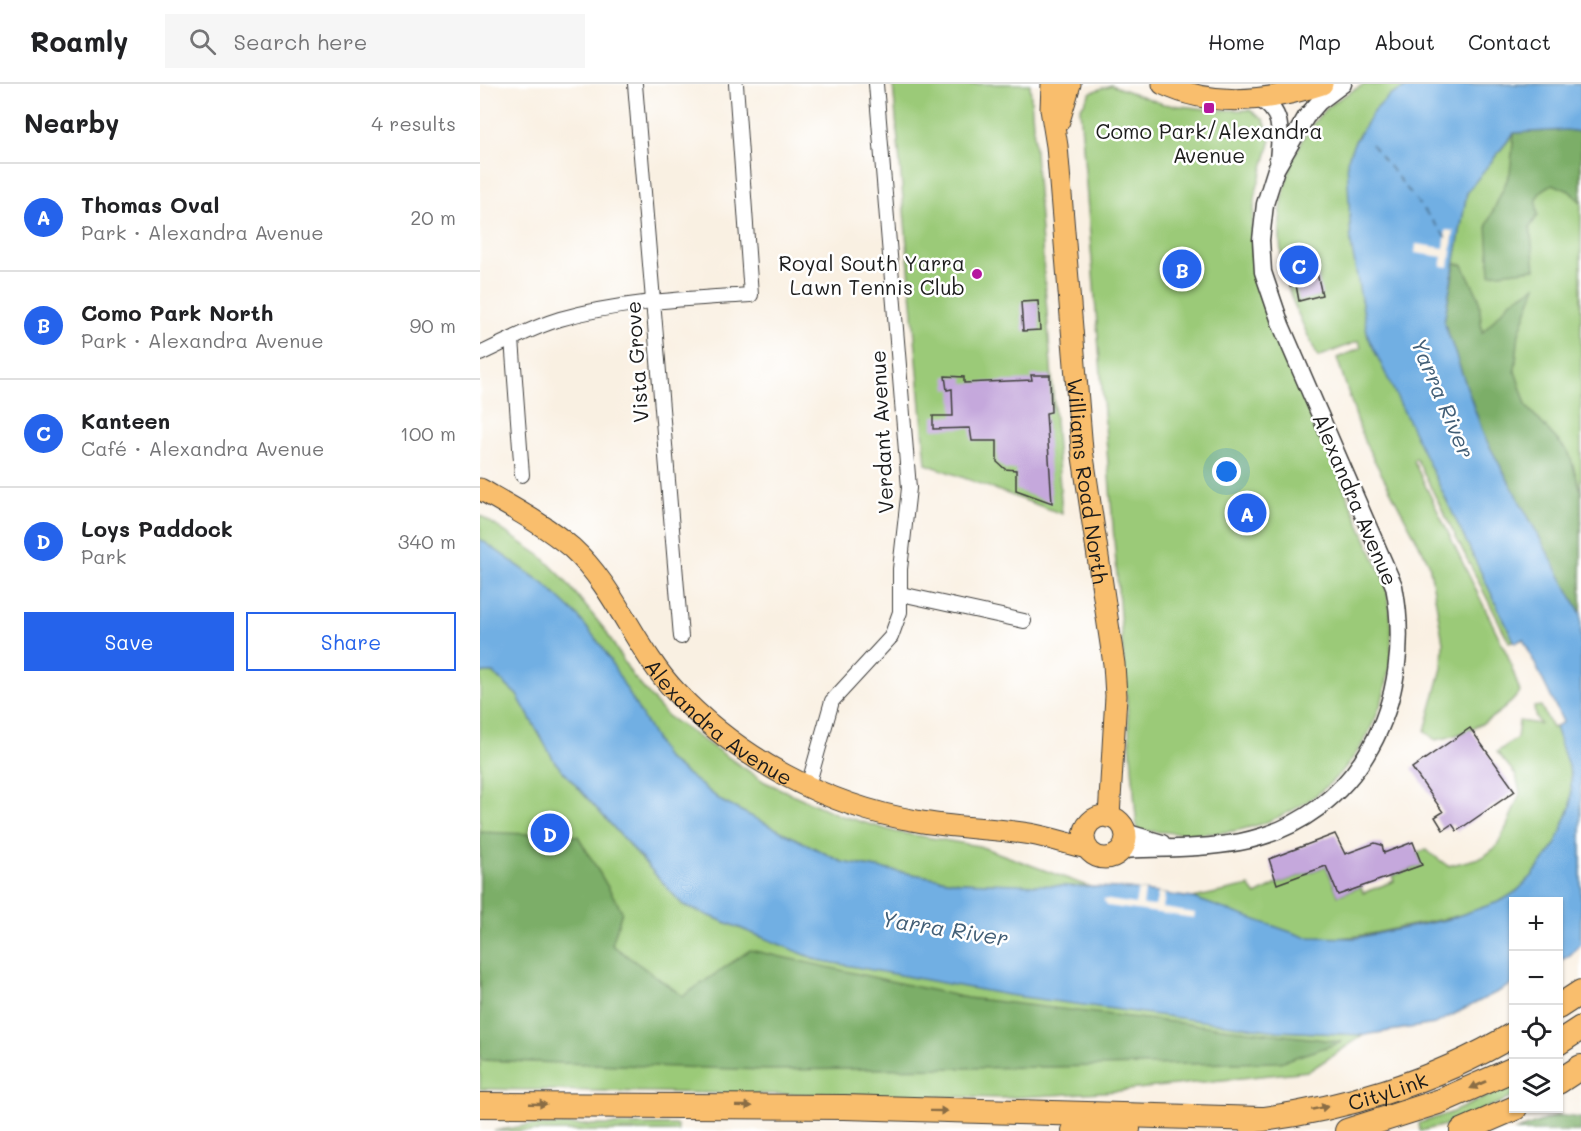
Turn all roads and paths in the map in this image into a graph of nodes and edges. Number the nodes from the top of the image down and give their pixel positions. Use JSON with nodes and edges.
{"nodes":[{"id":1,"x":635,"y":84,"type":"edge"},
{"id":2,"x":736,"y":84,"type":"edge"},
{"id":3,"x":876,"y":84,"type":"edge"},
{"id":4,"x":1062,"y":84,"type":"edge"},
{"id":5,"x":1322,"y":84,"type":"edge"},
{"id":6,"x":1343,"y":84,"type":"edge"},
{"id":7,"x":1163,"y":85,"type":"edge"},
{"id":8,"x":1258,"y":99,"type":"junction"},
{"id":9,"x":1057,"y":146,"type":"junction"},
{"id":10,"x":1276,"y":170,"type":"junction"},
{"id":11,"x":653,"y":302,"type":"junction"},
{"id":12,"x":512,"y":339,"type":"junction"},
{"id":13,"x":480,"y":354,"type":"edge"},
{"id":14,"x":522,"y":475,"type":"dead end"},
{"id":15,"x":480,"y":489,"type":"edge"},
{"id":16,"x":901,"y":594,"type":"junction"},
{"id":17,"x":1024,"y":621,"type":"dead end"},
{"id":18,"x":681,"y":637,"type":"dead end"},
{"id":19,"x":808,"y":786,"type":"junction"},
{"id":20,"x":1109,"y":817,"type":"junction"},
{"id":21,"x":1086,"y":839,"type":"junction"},
{"id":22,"x":1123,"y":841,"type":"junction"},
{"id":23,"x":1581,"y":992,"type":"edge"},
{"id":24,"x":1561,"y":1005,"type":"edge"},
{"id":25,"x":1581,"y":1028,"type":"edge"},
{"id":26,"x":1509,"y":1037,"type":"edge"},
{"id":27,"x":1563,"y":1040,"type":"edge"},
{"id":28,"x":1581,"y":1067,"type":"edge"},
{"id":29,"x":1509,"y":1071,"type":"edge"},
{"id":30,"x":1563,"y":1079,"type":"edge"},
{"id":31,"x":480,"y":1105,"type":"edge"},
{"id":32,"x":1509,"y":1111,"type":"edge"},
{"id":33,"x":1261,"y":1119,"type":"junction"},
{"id":34,"x":1074,"y":1131,"type":"edge"},
{"id":35,"x":1347,"y":1131,"type":"edge"},
{"id":36,"x":1462,"y":1131,"type":"edge"}],
"edges":[{"from":1,"to":11,"type":"street","name":"Vista Grove"},
{"from":2,"to":11,"type":"street"},
{"from":3,"to":16,"type":"street","name":"Verdant Avenue"},
{"from":4,"to":9,"type":"main road","name":"Williams Road North"},
{"from":4,"to":9,"type":"main road","name":"Williams Road North"},
{"from":5,"to":8,"type":"main road"},
{"from":6,"to":10,"type":"street","name":"Alexandra Avenue"},
{"from":7,"to":8,"type":"main road"},
{"from":8,"to":10,"type":"street","name":"Alexandra Avenue"},
{"from":9,"to":20,"type":"main road","name":"Williams Road North"},
{"from":10,"to":22,"type":"street","name":"Alexandra Avenue"},
{"from":11,"to":12,"type":"street"},
{"from":11,"to":18,"type":"street","name":"Vista Grove"},
{"from":12,"to":13,"type":"street"},
{"from":12,"to":14,"type":"street"},
{"from":15,"to":19,"type":"main road","name":"Alexandra Avenue"},
{"from":16,"to":17,"type":"street"},
{"from":16,"to":19,"type":"street","name":"Verdant Avenue"},
{"from":19,"to":21,"type":"main road","name":"Alexandra Avenue"},
{"from":20,"to":21,"type":"main road"},
{"from":20,"to":22,"type":"main road"},
{"from":21,"to":22,"type":"main road"},
{"from":23,"to":24,"type":"highway"},
{"from":25,"to":27,"type":"highway"},
{"from":33,"to":26,"type":"highway","name":"CityLink","one_way":true},
{"from":28,"to":30,"type":"highway"},
{"from":29,"to":35,"type":"highway","one_way":true},
{"from":31,"to":33,"type":"highway","one_way":true},
{"from":32,"to":36,"type":"highway"},
{"from":33,"to":34,"type":"highway","name":"CityLink"}]}
